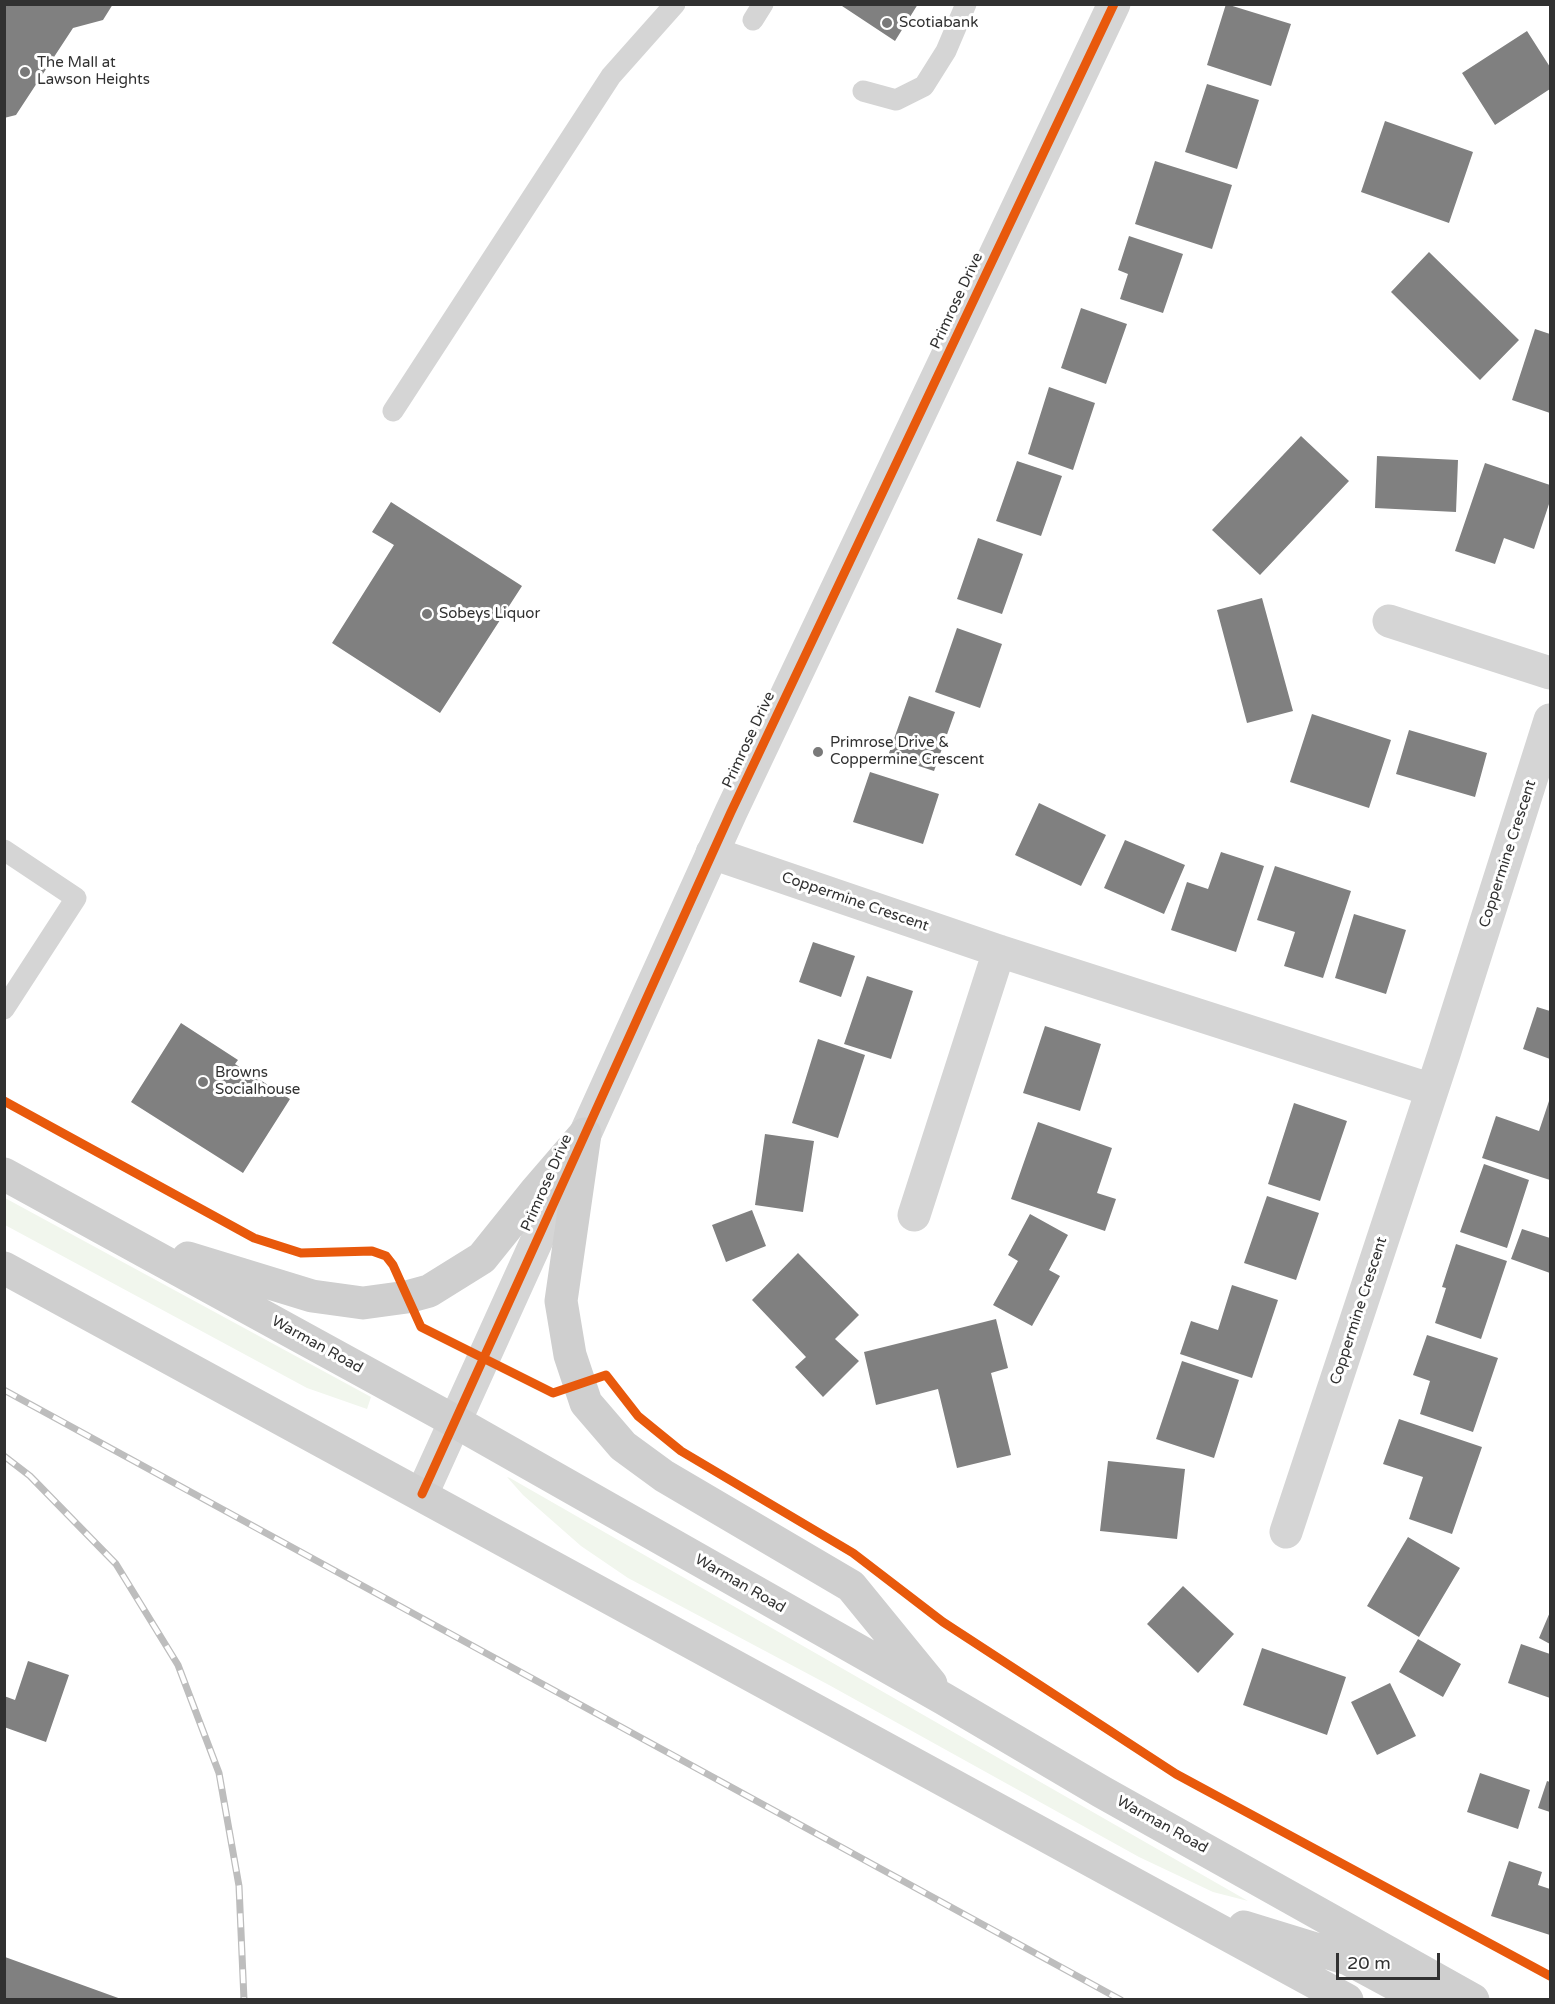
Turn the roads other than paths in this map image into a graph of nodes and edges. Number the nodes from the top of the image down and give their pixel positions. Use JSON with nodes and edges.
{"nodes":[{"id":1,"x":675,"y":4,"type":"edge"},
{"id":2,"x":966,"y":4,"type":"edge"},
{"id":3,"x":1114,"y":4,"type":"edge"},
{"id":4,"x":863,"y":91,"type":"dead end"},
{"id":5,"x":393,"y":411,"type":"dead end"},
{"id":6,"x":1389,"y":621,"type":"dead end"},
{"id":7,"x":1551,"y":673,"type":"edge"},
{"id":8,"x":1551,"y":720,"type":"edge"},
{"id":9,"x":4,"y":850,"type":"edge"},
{"id":10,"x":712,"y":853,"type":"junction"},
{"id":11,"x":999,"y":951,"type":"junction"},
{"id":12,"x":4,"y":1008,"type":"edge"},
{"id":13,"x":1432,"y":1090,"type":"junction"},
{"id":14,"x":585,"y":1134,"type":"junction"},
{"id":15,"x":4,"y":1174,"type":"edge"},
{"id":16,"x":914,"y":1215,"type":"dead end"},
{"id":17,"x":122,"y":1238,"type":"junction"},
{"id":18,"x":4,"y":1268,"type":"edge"},
{"id":19,"x":456,"y":1422,"type":"junction"},
{"id":20,"x":422,"y":1494,"type":"junction"},
{"id":21,"x":1286,"y":1532,"type":"dead end"},
{"id":22,"x":944,"y":1700,"type":"junction"},
{"id":23,"x":1176,"y":1906,"type":"junction"},
{"id":24,"x":1347,"y":2000,"type":"edge"},
{"id":25,"x":1424,"y":2000,"type":"edge"},
{"id":26,"x":1473,"y":2000,"type":"edge"}],
"edges":[{"from":1,"to":5,"type":"lane"},
{"from":2,"to":4,"type":"lane"},
{"from":3,"to":10,"type":"street","name":"Primrose Drive"},
{"from":6,"to":7,"type":"street"},
{"from":8,"to":13,"type":"street","name":"Coppermine Crescent"},
{"from":9,"to":12,"type":"lane"},
{"from":10,"to":11,"type":"street","name":"Coppermine Crescent"},
{"from":10,"to":14,"type":"street","name":"Primrose Drive"},
{"from":11,"to":13,"type":"street","name":"Coppermine Crescent"},
{"from":11,"to":16,"type":"street"},
{"from":13,"to":21,"type":"street","name":"Coppermine Crescent"},
{"from":14,"to":17,"type":"main road"},
{"from":14,"to":19,"type":"street","name":"Primrose Drive"},
{"from":14,"to":22,"type":"main road"},
{"from":15,"to":17,"type":"main road","name":"Warman Road"},
{"from":17,"to":19,"type":"main road","name":"Warman Road"},
{"from":18,"to":20,"type":"main road"},
{"from":19,"to":20,"type":"street","name":"Primrose Drive"},
{"from":19,"to":22,"type":"main road","name":"Warman Road"},
{"from":20,"to":23,"type":"main road"},
{"from":22,"to":26,"type":"main road","name":"Warman Road"},
{"from":23,"to":24,"type":"main road"},
{"from":23,"to":25,"type":"main road"}]}
